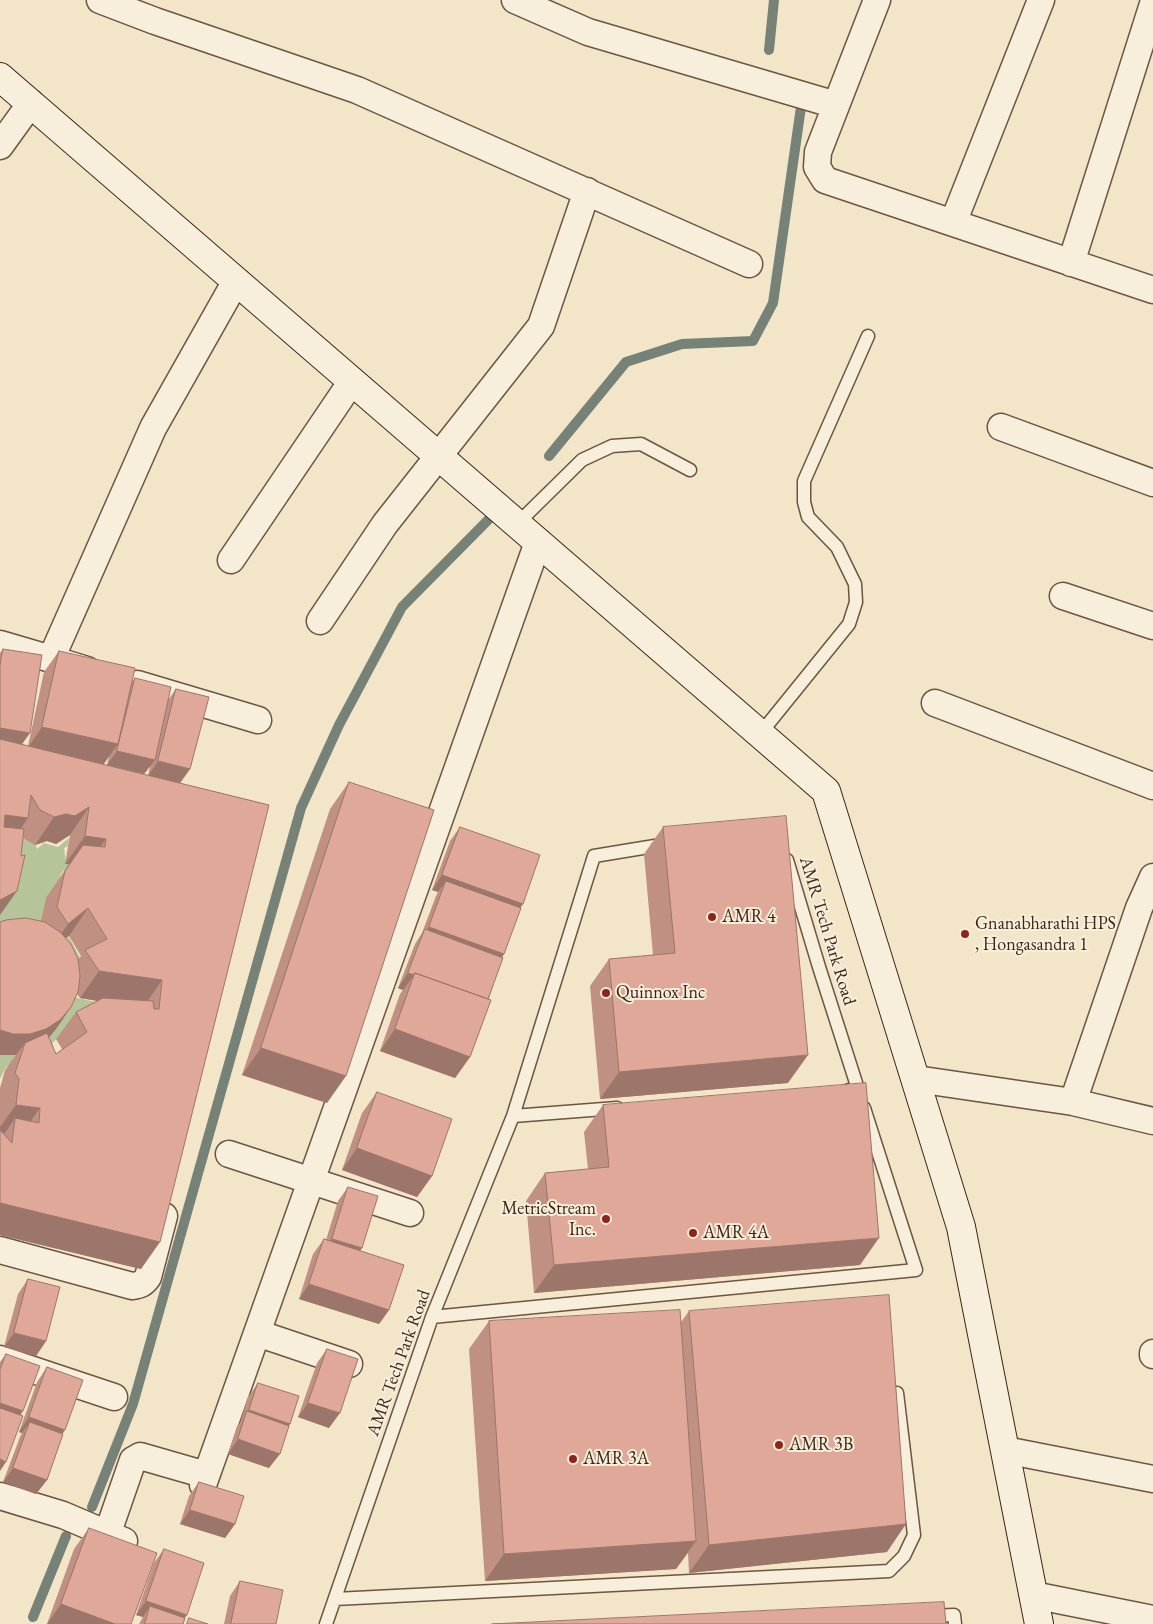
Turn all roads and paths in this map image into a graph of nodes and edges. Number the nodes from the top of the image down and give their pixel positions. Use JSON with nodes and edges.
{"nodes":[{"id":1,"x":100,"y":0,"type":"edge"},
{"id":2,"x":515,"y":0,"type":"edge"},
{"id":3,"x":878,"y":0,"type":"edge"},
{"id":4,"x":1041,"y":0,"type":"edge"},
{"id":5,"x":1153,"y":4,"type":"edge"},
{"id":6,"x":0,"y":77,"type":"edge"},
{"id":7,"x":31,"y":103,"type":"junction"},
{"id":8,"x":836,"y":105,"type":"junction"},
{"id":9,"x":0,"y":146,"type":"edge"},
{"id":10,"x":586,"y":192,"type":"junction"},
{"id":11,"x":953,"y":223,"type":"junction"},
{"id":12,"x":1071,"y":263,"type":"junction"},
{"id":13,"x":749,"y":264,"type":"dead end"},
{"id":14,"x":236,"y":281,"type":"junction"},
{"id":15,"x":1153,"y":290,"type":"edge"},
{"id":16,"x":868,"y":336,"type":"dead end"},
{"id":17,"x":352,"y":381,"type":"junction"},
{"id":18,"x":1001,"y":427,"type":"dead end"},
{"id":19,"x":439,"y":456,"type":"junction"},
{"id":20,"x":690,"y":470,"type":"dead end"},
{"id":21,"x":1153,"y":483,"type":"edge"},
{"id":22,"x":517,"y":524,"type":"junction"},
{"id":23,"x":538,"y":542,"type":"junction"},
{"id":24,"x":232,"y":560,"type":"dead end"},
{"id":25,"x":1062,"y":596,"type":"dead end"},
{"id":26,"x":320,"y":621,"type":"dead end"},
{"id":27,"x":1153,"y":626,"type":"edge"},
{"id":28,"x":0,"y":644,"type":"edge"},
{"id":29,"x":51,"y":659,"type":"junction"},
{"id":30,"x":935,"y":703,"type":"dead end"},
{"id":31,"x":258,"y":720,"type":"dead end"},
{"id":32,"x":760,"y":734,"type":"junction"},
{"id":33,"x":1153,"y":786,"type":"edge"},
{"id":34,"x":679,"y":842,"type":"edge"},
{"id":35,"x":784,"y":849,"type":"edge"},
{"id":36,"x":1153,"y":877,"type":"edge"},
{"id":37,"x":916,"y":1079,"type":"junction"},
{"id":38,"x":858,"y":1089,"type":"junction"},
{"id":39,"x":838,"y":1091,"type":"edge"},
{"id":40,"x":1073,"y":1102,"type":"junction"},
{"id":41,"x":632,"y":1107,"type":"edge"},
{"id":42,"x":514,"y":1116,"type":"junction"},
{"id":43,"x":1153,"y":1121,"type":"edge"},
{"id":44,"x":229,"y":1154,"type":"dead end"},
{"id":45,"x":310,"y":1181,"type":"junction"},
{"id":46,"x":170,"y":1191,"type":"edge"},
{"id":47,"x":410,"y":1214,"type":"dead end"},
{"id":48,"x":0,"y":1250,"type":"edge"},
{"id":49,"x":432,"y":1317,"type":"junction"},
{"id":50,"x":257,"y":1333,"type":"junction"},
{"id":51,"x":0,"y":1359,"type":"edge"},
{"id":52,"x":349,"y":1364,"type":"edge"},
{"id":53,"x":897,"y":1393,"type":"edge"},
{"id":54,"x":114,"y":1397,"type":"dead end"},
{"id":55,"x":1005,"y":1450,"type":"junction"},
{"id":56,"x":1153,"y":1479,"type":"edge"},
{"id":57,"x":0,"y":1496,"type":"edge"},
{"id":58,"x":107,"y":1535,"type":"junction"},
{"id":59,"x":148,"y":1551,"type":"edge"},
{"id":60,"x":1033,"y":1595,"type":"junction"},
{"id":61,"x":335,"y":1599,"type":"junction"},
{"id":62,"x":916,"y":1616,"type":"edge"},
{"id":63,"x":1153,"y":1619,"type":"edge"},
{"id":64,"x":326,"y":1624,"type":"edge"},
{"id":65,"x":955,"y":1624,"type":"edge"},
{"id":66,"x":1039,"y":1624,"type":"edge"}],
"edges":[{"from":1,"to":10,"type":"street"},
{"from":2,"to":8,"type":"street"},
{"from":3,"to":8,"type":"street"},
{"from":4,"to":11,"type":"street"},
{"from":5,"to":12,"type":"street"},
{"from":6,"to":7,"type":"street"},
{"from":7,"to":9,"type":"street"},
{"from":7,"to":14,"type":"street"},
{"from":8,"to":11,"type":"street"},
{"from":10,"to":13,"type":"street"},
{"from":10,"to":19,"type":"street"},
{"from":11,"to":12,"type":"street"},
{"from":12,"to":15,"type":"street"},
{"from":14,"to":17,"type":"street"},
{"from":14,"to":29,"type":"street"},
{"from":16,"to":32,"type":"lane"},
{"from":17,"to":19,"type":"street"},
{"from":17,"to":24,"type":"street"},
{"from":18,"to":21,"type":"street"},
{"from":19,"to":22,"type":"street"},
{"from":19,"to":26,"type":"street"},
{"from":20,"to":22,"type":"lane"},
{"from":22,"to":23,"type":"street"},
{"from":23,"to":32,"type":"street"},
{"from":23,"to":45,"type":"street"},
{"from":25,"to":27,"type":"street"},
{"from":28,"to":29,"type":"street"},
{"from":29,"to":31,"type":"street"},
{"from":30,"to":33,"type":"street"},
{"from":32,"to":37,"type":"street"},
{"from":34,"to":42,"type":"lane","name":"AMR Tech Park Road"},
{"from":35,"to":38,"type":"lane","name":"AMR Tech Park Road"},
{"from":36,"to":40,"type":"street"},
{"from":37,"to":40,"type":"street"},
{"from":37,"to":55,"type":"street"},
{"from":38,"to":39,"type":"lane"},
{"from":38,"to":49,"type":"lane","name":"AMR Tech Park Road"},
{"from":40,"to":43,"type":"street"},
{"from":41,"to":42,"type":"lane"},
{"from":42,"to":49,"type":"lane","name":"AMR Tech Park Road"},
{"from":44,"to":45,"type":"street"},
{"from":45,"to":47,"type":"street"},
{"from":45,"to":50,"type":"street"},
{"from":46,"to":48,"type":"street"},
{"from":49,"to":61,"type":"lane","name":"AMR Tech Park Road"},
{"from":50,"to":52,"type":"street"},
{"from":50,"to":58,"type":"street"},
{"from":51,"to":54,"type":"street"},
{"from":53,"to":61,"type":"lane"},
{"from":55,"to":56,"type":"street"},
{"from":55,"to":60,"type":"street"},
{"from":57,"to":58,"type":"street"},
{"from":58,"to":59,"type":"street"},
{"from":60,"to":63,"type":"street"},
{"from":60,"to":66,"type":"street"},
{"from":61,"to":64,"type":"lane","name":"AMR Tech Park Road"},
{"from":62,"to":65,"type":"lane"}]}
